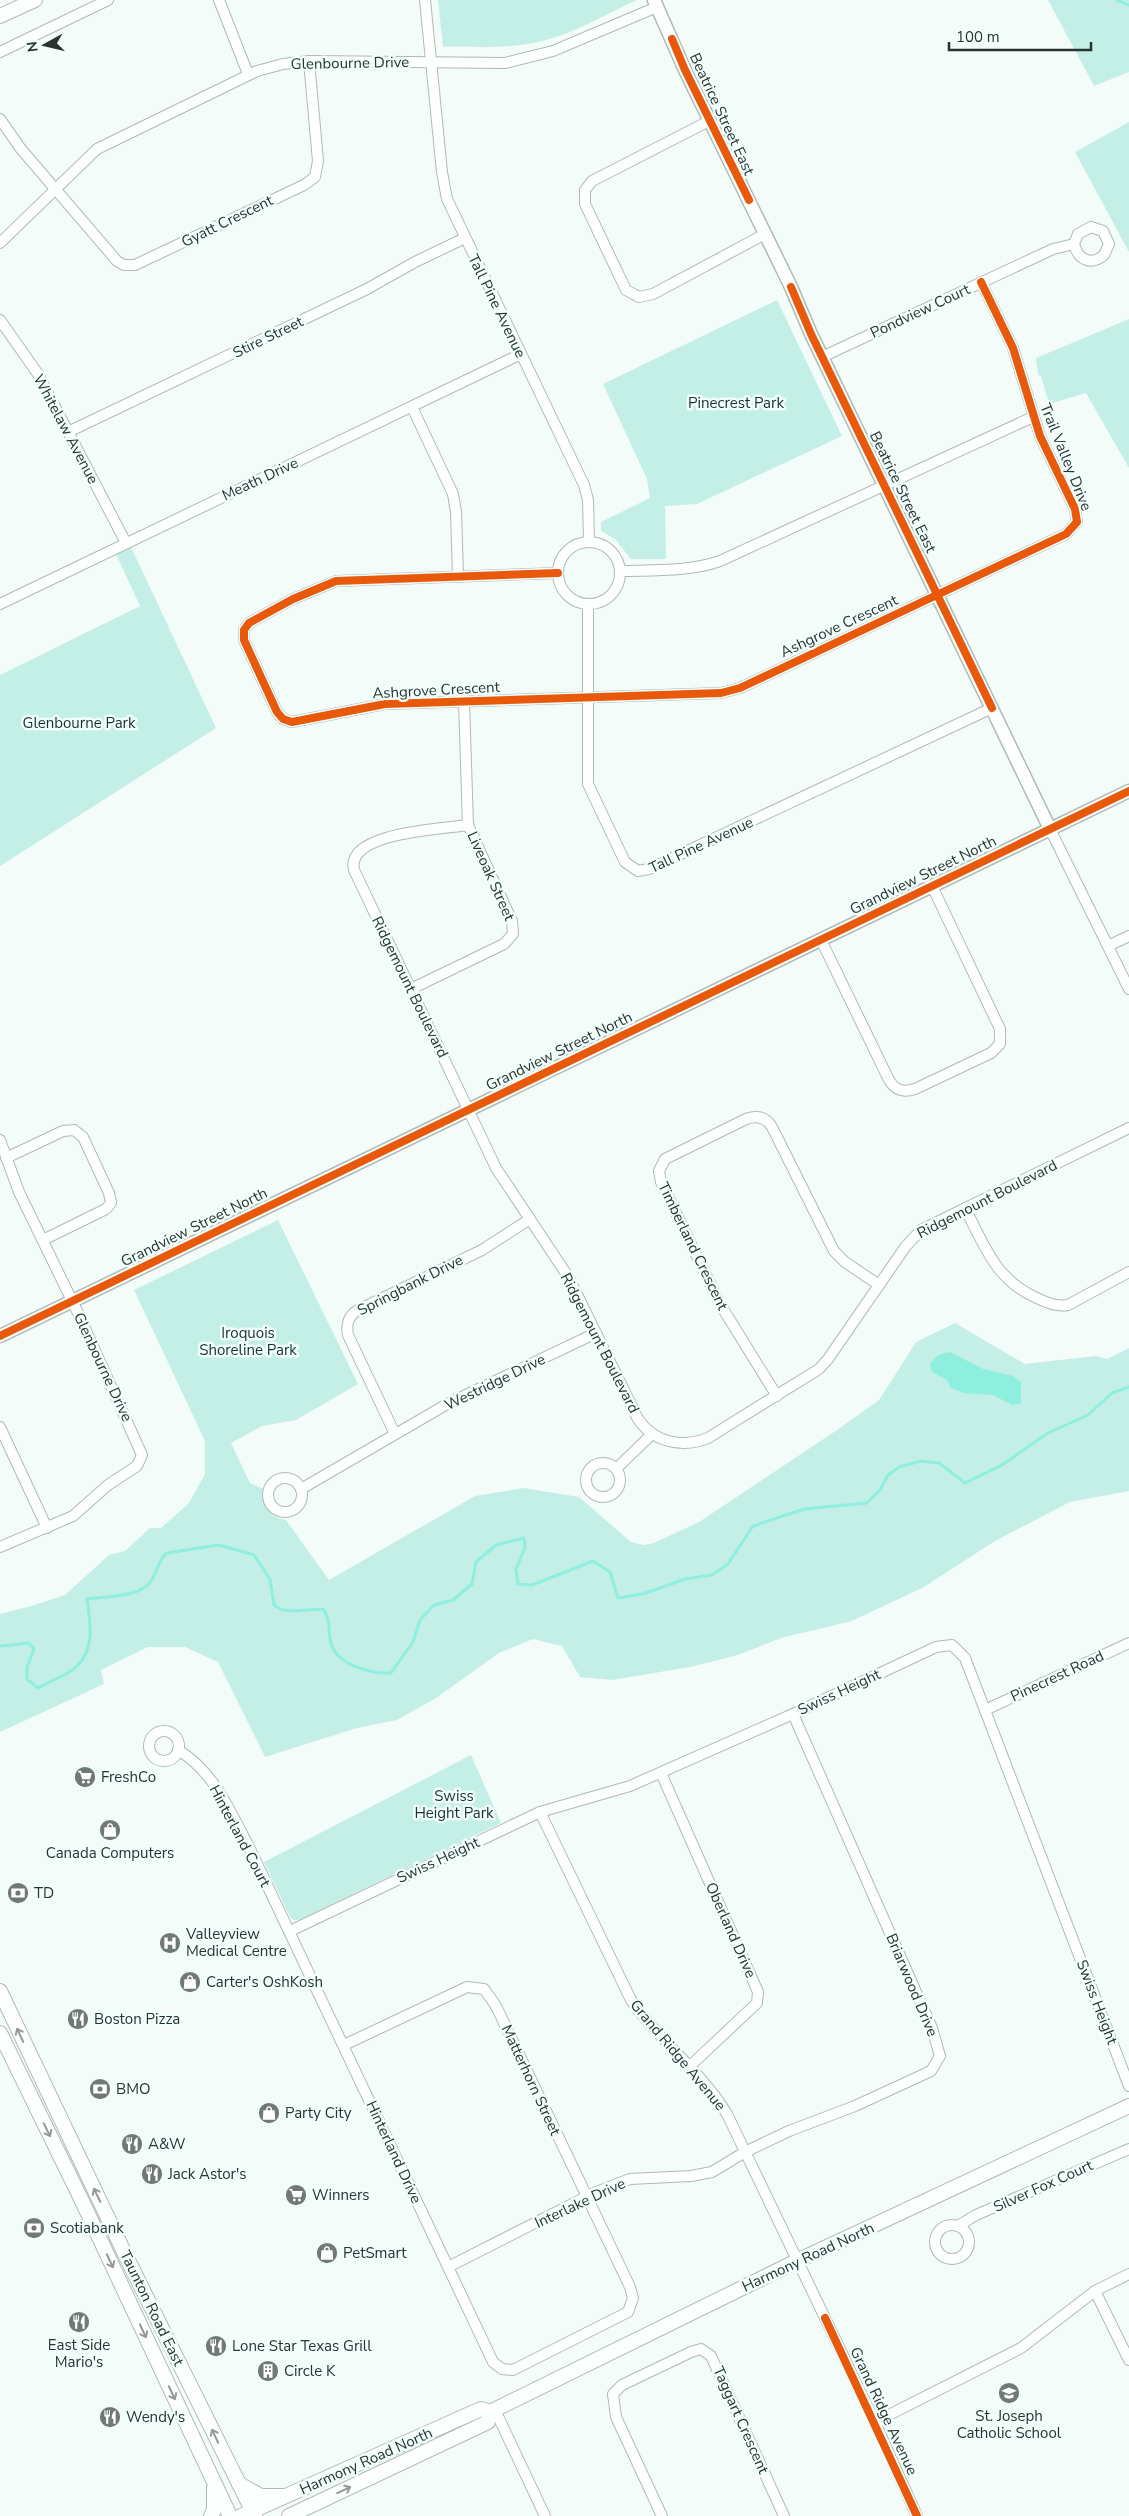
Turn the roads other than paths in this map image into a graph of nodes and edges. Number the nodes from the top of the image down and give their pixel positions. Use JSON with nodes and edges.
{"nodes":[{"id":1,"x":35,"y":0,"type":"edge"},
{"id":2,"x":108,"y":0,"type":"edge"},
{"id":3,"x":219,"y":0,"type":"edge"},
{"id":4,"x":425,"y":0,"type":"edge"},
{"id":5,"x":655,"y":3,"type":"edge"},
{"id":6,"x":0,"y":16,"type":"edge"},
{"id":7,"x":0,"y":52,"type":"edge"},
{"id":8,"x":309,"y":61,"type":"junction"},
{"id":9,"x":431,"y":62,"type":"junction"},
{"id":10,"x":248,"y":74,"type":"junction"},
{"id":11,"x":0,"y":119,"type":"edge"},
{"id":12,"x":709,"y":121,"type":"junction"},
{"id":13,"x":55,"y":188,"type":"junction"},
{"id":14,"x":766,"y":234,"type":"junction"},
{"id":15,"x":465,"y":238,"type":"junction"},
{"id":16,"x":0,"y":243,"type":"edge"},
{"id":17,"x":1074,"y":244,"type":"dead end"},
{"id":18,"x":981,"y":282,"type":"junction"},
{"id":19,"x":0,"y":320,"type":"edge"},
{"id":20,"x":521,"y":354,"type":"junction"},
{"id":21,"x":822,"y":357,"type":"junction"},
{"id":22,"x":412,"y":406,"type":"junction"},
{"id":23,"x":1033,"y":417,"type":"junction"},
{"id":24,"x":68,"y":432,"type":"junction"},
{"id":25,"x":884,"y":485,"type":"junction"},
{"id":26,"x":589,"y":541,"type":"junction"},
{"id":27,"x":126,"y":542,"type":"junction"},
{"id":28,"x":620,"y":571,"type":"junction"},
{"id":29,"x":558,"y":573,"type":"junction"},
{"id":30,"x":458,"y":576,"type":"junction"},
{"id":31,"x":937,"y":594,"type":"junction"},
{"id":32,"x":0,"y":604,"type":"edge"},
{"id":33,"x":588,"y":604,"type":"junction"},
{"id":34,"x":588,"y":698,"type":"junction"},
{"id":35,"x":464,"y":702,"type":"junction"},
{"id":36,"x":992,"y":708,"type":"junction"},
{"id":37,"x":1129,"y":791,"type":"edge"},
{"id":38,"x":468,"y":826,"type":"junction"},
{"id":39,"x":1050,"y":829,"type":"junction"},
{"id":40,"x":932,"y":886,"type":"junction"},
{"id":41,"x":1129,"y":936,"type":"edge"},
{"id":42,"x":821,"y":940,"type":"junction"},
{"id":43,"x":1108,"y":946,"type":"junction"},
{"id":44,"x":411,"y":989,"type":"junction"},
{"id":45,"x":1129,"y":989,"type":"edge"},
{"id":46,"x":469,"y":1110,"type":"junction"},
{"id":47,"x":1129,"y":1128,"type":"edge"},
{"id":48,"x":0,"y":1140,"type":"edge"},
{"id":49,"x":6,"y":1158,"type":"junction"},
{"id":50,"x":965,"y":1208,"type":"junction"},
{"id":51,"x":530,"y":1219,"type":"junction"},
{"id":52,"x":42,"y":1240,"type":"junction"},
{"id":53,"x":1129,"y":1272,"type":"edge"},
{"id":54,"x":878,"y":1285,"type":"junction"},
{"id":55,"x":72,"y":1301,"type":"junction"},
{"id":56,"x":596,"y":1333,"type":"junction"},
{"id":57,"x":0,"y":1336,"type":"edge"},
{"id":58,"x":777,"y":1396,"type":"junction"},
{"id":59,"x":0,"y":1427,"type":"edge"},
{"id":60,"x":395,"y":1434,"type":"junction"},
{"id":61,"x":652,"y":1434,"type":"junction"},
{"id":62,"x":616,"y":1469,"type":"dead end"},
{"id":63,"x":301,"y":1489,"type":"dead end"},
{"id":64,"x":48,"y":1528,"type":"junction"},
{"id":65,"x":0,"y":1547,"type":"edge"},
{"id":66,"x":1129,"y":1643,"type":"edge"},
{"id":67,"x":984,"y":1710,"type":"junction"},
{"id":68,"x":793,"y":1714,"type":"junction"},
{"id":69,"x":178,"y":1750,"type":"dead end"},
{"id":70,"x":661,"y":1773,"type":"junction"},
{"id":71,"x":540,"y":1812,"type":"junction"},
{"id":72,"x":290,"y":1931,"type":"junction"},
{"id":73,"x":0,"y":1991,"type":"edge"},
{"id":74,"x":0,"y":2033,"type":"edge"},
{"id":75,"x":344,"y":2046,"type":"junction"},
{"id":76,"x":689,"y":2067,"type":"junction"},
{"id":77,"x":1129,"y":2086,"type":"edge"},
{"id":78,"x":1129,"y":2106,"type":"edge"},
{"id":79,"x":1129,"y":2149,"type":"edge"},
{"id":80,"x":745,"y":2152,"type":"junction"},
{"id":81,"x":587,"y":2198,"type":"junction"},
{"id":82,"x":958,"y":2226,"type":"dead end"},
{"id":83,"x":797,"y":2261,"type":"junction"},
{"id":84,"x":448,"y":2267,"type":"junction"},
{"id":85,"x":1129,"y":2274,"type":"edge"},
{"id":86,"x":1095,"y":2291,"type":"junction"},
{"id":87,"x":1129,"y":2360,"type":"edge"},
{"id":88,"x":502,"y":2370,"type":"joint"},
{"id":89,"x":492,"y":2411,"type":"junction"},
{"id":90,"x":875,"y":2422,"type":"junction"},
{"id":91,"x":212,"y":2477,"type":"junction"},
{"id":92,"x":235,"y":2480,"type":"junction"},
{"id":93,"x":290,"y":2495,"type":"junction"},
{"id":94,"x":249,"y":2514,"type":"edge"},
{"id":95,"x":295,"y":2514,"type":"edge"},
{"id":96,"x":211,"y":2516,"type":"edge"},
{"id":97,"x":230,"y":2516,"type":"edge"},
{"id":98,"x":545,"y":2516,"type":"edge"},
{"id":99,"x":662,"y":2516,"type":"edge"},
{"id":100,"x":784,"y":2516,"type":"edge"},
{"id":101,"x":917,"y":2516,"type":"edge"}],
"edges":[{"from":1,"to":6,"type":"main road"},
{"from":2,"to":7,"type":"street"},
{"from":3,"to":10,"type":"street"},
{"from":4,"to":9,"type":"street","name":"Tall Pine Avenue"},
{"from":5,"to":9,"type":"street","name":"Glenbourne Drive"},
{"from":5,"to":12,"type":"street","name":"Beatrice Street East"},
{"from":8,"to":9,"type":"street","name":"Glenbourne Drive"},
{"from":8,"to":10,"type":"street","name":"Glenbourne Drive"},
{"from":8,"to":13,"type":"street","name":"Gyatt Crescent"},
{"from":9,"to":15,"type":"street","name":"Tall Pine Avenue"},
{"from":10,"to":13,"type":"street","name":"Glenbourne Drive"},
{"from":11,"to":13,"type":"street","name":"Gyatt Crescent"},
{"from":12,"to":14,"type":"street","name":"Beatrice Street East"},
{"from":12,"to":14,"type":"street"},
{"from":13,"to":16,"type":"street","name":"Glenbourne Drive"},
{"from":14,"to":21,"type":"street","name":"Beatrice Street East"},
{"from":15,"to":20,"type":"street","name":"Tall Pine Avenue"},
{"from":15,"to":24,"type":"street","name":"Stire Street"},
{"from":17,"to":18,"type":"street","name":"Pondview Court"},
{"from":18,"to":21,"type":"street","name":"Pondview Court"},
{"from":18,"to":23,"type":"street","name":"Trail Valley Drive"},
{"from":19,"to":24,"type":"street","name":"Whitelaw Avenue"},
{"from":20,"to":22,"type":"street","name":"Meath Drive"},
{"from":20,"to":26,"type":"street","name":"Tall Pine Avenue"},
{"from":21,"to":25,"type":"street","name":"Beatrice Street East"},
{"from":22,"to":27,"type":"street","name":"Meath Drive"},
{"from":22,"to":30,"type":"street"},
{"from":23,"to":25,"type":"street"},
{"from":23,"to":31,"type":"street","name":"Trail Valley Drive"},
{"from":24,"to":27,"type":"street","name":"Whitelaw Avenue"},
{"from":25,"to":28,"type":"street"},
{"from":25,"to":31,"type":"street","name":"Beatrice Street East"},
{"from":26,"to":28,"type":"street"},
{"from":26,"to":29,"type":"street"},
{"from":27,"to":32,"type":"street","name":"Meath Drive"},
{"from":28,"to":33,"type":"street"},
{"from":29,"to":30,"type":"street","name":"Ashgrove Crescent"},
{"from":29,"to":33,"type":"street"},
{"from":30,"to":35,"type":"street","name":"Ashgrove Crescent"},
{"from":31,"to":34,"type":"street","name":"Ashgrove Crescent"},
{"from":31,"to":36,"type":"street","name":"Beatrice Street East"},
{"from":33,"to":34,"type":"street","name":"Tall Pine Avenue"},
{"from":34,"to":35,"type":"street","name":"Ashgrove Crescent"},
{"from":34,"to":36,"type":"street","name":"Tall Pine Avenue"},
{"from":35,"to":38,"type":"street","name":"Liveoak Street"},
{"from":36,"to":39,"type":"street","name":"Beatrice Street East"},
{"from":37,"to":39,"type":"street","name":"Grandview Street North"},
{"from":38,"to":44,"type":"street","name":"Liveoak Street"},
{"from":38,"to":44,"type":"street","name":"Ridgemount Boulevard"},
{"from":39,"to":40,"type":"street","name":"Grandview Street North"},
{"from":39,"to":43,"type":"street","name":"Beatrice Street East"},
{"from":40,"to":42,"type":"street","name":"Grandview Street North"},
{"from":40,"to":42,"type":"street"},
{"from":41,"to":43,"type":"street"},
{"from":42,"to":46,"type":"street","name":"Grandview Street North"},
{"from":43,"to":45,"type":"street","name":"Beatrice Street East"},
{"from":44,"to":46,"type":"street","name":"Ridgemount Boulevard"},
{"from":46,"to":51,"type":"street","name":"Ridgemount Boulevard"},
{"from":46,"to":55,"type":"street","name":"Grandview Street North"},
{"from":47,"to":50,"type":"street","name":"Ridgemount Boulevard"},
{"from":48,"to":49,"type":"street","name":"Glenbourne Drive"},
{"from":49,"to":52,"type":"street","name":"Glenbourne Drive"},
{"from":49,"to":52,"type":"street"},
{"from":50,"to":53,"type":"street"},
{"from":50,"to":54,"type":"street","name":"Ridgemount Boulevard"},
{"from":51,"to":56,"type":"street","name":"Ridgemount Boulevard"},
{"from":51,"to":60,"type":"street","name":"Springbank Drive"},
{"from":52,"to":55,"type":"street","name":"Glenbourne Drive"},
{"from":54,"to":58,"type":"street","name":"Ridgemount Boulevard"},
{"from":54,"to":58,"type":"street","name":"Timberland Crescent"},
{"from":55,"to":57,"type":"street","name":"Grandview Street North"},
{"from":55,"to":64,"type":"street","name":"Glenbourne Drive"},
{"from":56,"to":60,"type":"street","name":"Westridge Drive"},
{"from":56,"to":61,"type":"street","name":"Ridgemount Boulevard"},
{"from":58,"to":61,"type":"street","name":"Ridgemount Boulevard"},
{"from":59,"to":64,"type":"street"},
{"from":60,"to":63,"type":"street","name":"Westridge Drive"},
{"from":61,"to":62,"type":"street"},
{"from":64,"to":65,"type":"street"},
{"from":66,"to":67,"type":"street","name":"Pinecrest Road"},
{"from":67,"to":68,"type":"street","name":"Swiss Height"},
{"from":67,"to":77,"type":"street","name":"Swiss Height"},
{"from":68,"to":70,"type":"street","name":"Swiss Height"},
{"from":68,"to":80,"type":"street","name":"Briarwood Drive"},
{"from":69,"to":72,"type":"street","name":"Hinterland Court"},
{"from":70,"to":71,"type":"street","name":"Swiss Height"},
{"from":70,"to":76,"type":"street","name":"Oberland Drive"},
{"from":71,"to":72,"type":"street","name":"Swiss Height"},
{"from":71,"to":76,"type":"street","name":"Grand Ridge Avenue"},
{"from":72,"to":75,"type":"street","name":"Hinterland Drive"},
{"from":92,"to":73,"type":"main road","name":"Taunton Road East","one_way":true},
{"from":74,"to":91,"type":"main road","name":"Taunton Road East","one_way":true},
{"from":75,"to":81,"type":"street","name":"Matterhorn Street"},
{"from":75,"to":84,"type":"street","name":"Hinterland Drive"},
{"from":76,"to":80,"type":"street","name":"Grand Ridge Avenue"},
{"from":78,"to":83,"type":"main road","name":"Harmony Road North"},
{"from":79,"to":82,"type":"street","name":"Silver Fox Court"},
{"from":80,"to":81,"type":"street","name":"Interlake Drive"},
{"from":80,"to":83,"type":"street","name":"Grand Ridge Avenue"},
{"from":81,"to":84,"type":"street","name":"Interlake Drive"},
{"from":81,"to":88,"type":"street","name":"Matterhorn Street"},
{"from":83,"to":89,"type":"main road","name":"Harmony Road North"},
{"from":83,"to":90,"type":"street","name":"Grand Ridge Avenue"},
{"from":84,"to":88,"type":"street","name":"Hinterland Drive"},
{"from":85,"to":86,"type":"street"},
{"from":86,"to":87,"type":"street"},
{"from":86,"to":90,"type":"street"},
{"from":89,"to":93,"type":"main road","name":"Harmony Road North"},
{"from":95,"to":89,"type":"main road","name":"Harmony Road North","one_way":true},
{"from":89,"to":98,"type":"street"},
{"from":90,"to":101,"type":"street","name":"Grand Ridge Avenue"},
{"from":91,"to":96,"type":"main road"},
{"from":91,"to":97,"type":"main road","name":"Taunton Road East"},
{"from":92,"to":93,"type":"main road"},
{"from":92,"to":94,"type":"main road","name":"Taunton Road East"},
{"from":93,"to":94,"type":"main road","name":"Harmony Road North"},
{"from":99,"to":100,"type":"street","name":"Taggart Crescent"}]}
